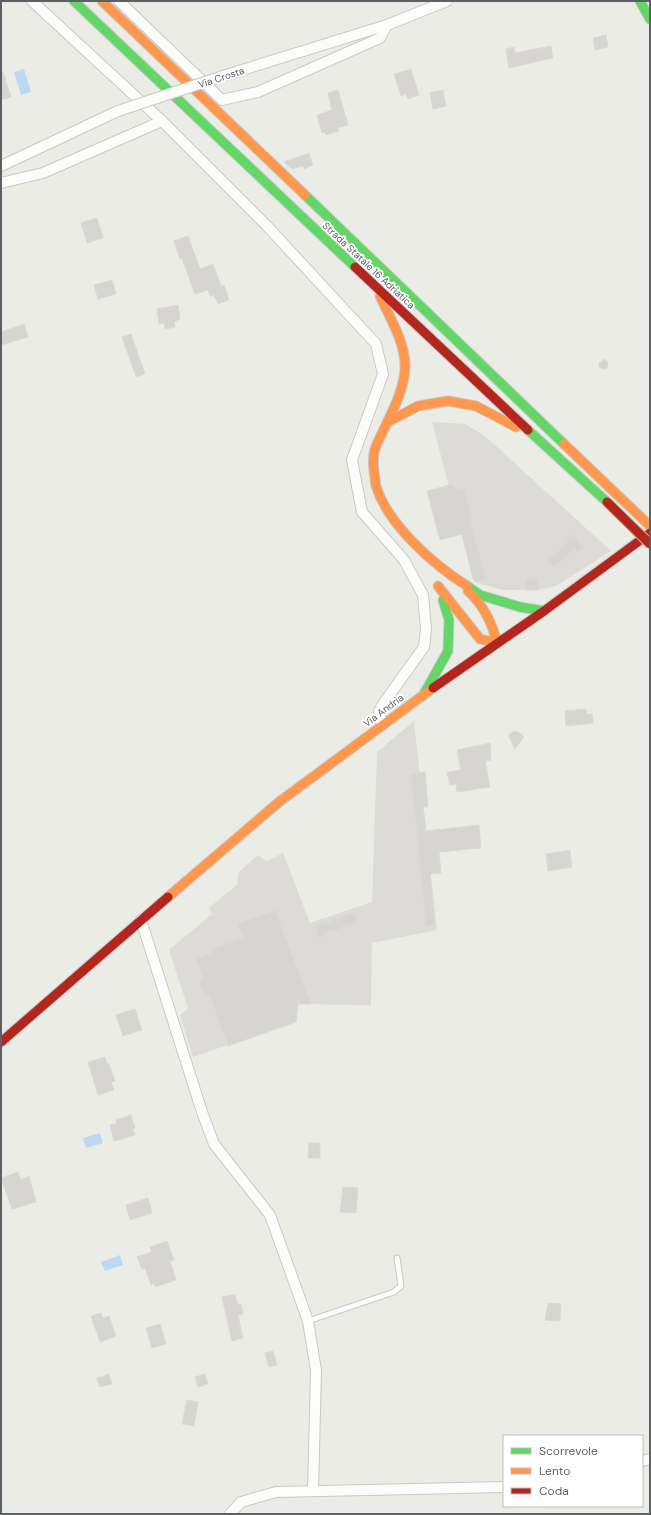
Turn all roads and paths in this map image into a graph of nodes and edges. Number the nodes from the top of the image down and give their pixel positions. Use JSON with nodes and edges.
{"nodes":[{"id":1,"x":32,"y":1,"type":"edge"},
{"id":2,"x":74,"y":1,"type":"edge"},
{"id":3,"x":102,"y":1,"type":"edge"},
{"id":4,"x":119,"y":1,"type":"edge"},
{"id":5,"x":447,"y":1,"type":"edge"},
{"id":6,"x":640,"y":1,"type":"edge"},
{"id":7,"x":650,"y":19,"type":"edge"},
{"id":8,"x":387,"y":25,"type":"junction"},
{"id":9,"x":162,"y":121,"type":"junction"},
{"id":10,"x":1,"y":166,"type":"edge"},
{"id":11,"x":1,"y":183,"type":"edge"},
{"id":12,"x":377,"y":288,"type":"junction"},
{"id":13,"x":388,"y":422,"type":"junction"},
{"id":14,"x":534,"y":436,"type":"junction"},
{"id":15,"x":650,"y":526,"type":"edge"},
{"id":16,"x":650,"y":533,"type":"edge"},
{"id":17,"x":650,"y":544,"type":"edge"},
{"id":18,"x":422,"y":552,"type":"junction"},
{"id":19,"x":451,"y":576,"type":"junction"},
{"id":20,"x":435,"y":579,"type":"junction"},
{"id":21,"x":544,"y":611,"type":"junction"},
{"id":22,"x":498,"y":643,"type":"junction"},
{"id":23,"x":424,"y":694,"type":"junction"},
{"id":24,"x":382,"y":724,"type":"junction"},
{"id":25,"x":141,"y":920,"type":"junction"},
{"id":26,"x":1,"y":1042,"type":"edge"},
{"id":27,"x":397,"y":1258,"type":"dead end"},
{"id":28,"x":308,"y":1321,"type":"junction"},
{"id":29,"x":503,"y":1487,"type":"edge"},
{"id":30,"x":314,"y":1491,"type":"junction"},
{"id":31,"x":230,"y":1513,"type":"edge"}],
"edges":[{"from":1,"to":9,"type":"street"},
{"from":2,"to":12,"type":"main road","name":"Strada Statale 16 Adriatica"},
{"from":3,"to":15,"type":"main road","name":"Strada Statale 16 Adriatica"},
{"from":4,"to":8,"type":"street"},
{"from":5,"to":8,"type":"street","name":"Via Crosta"},
{"from":6,"to":7,"type":"main road"},
{"from":8,"to":10,"type":"street","name":"Via Crosta","bridge":true},
{"from":9,"to":11,"type":"street"},
{"from":9,"to":24,"type":"street"},
{"from":12,"to":13,"type":"main road"},
{"from":12,"to":14,"type":"main road","name":"Strada Statale 16 Adriatica"},
{"from":13,"to":14,"type":"main road"},
{"from":13,"to":18,"type":"main road"},
{"from":14,"to":17,"type":"main road","name":"Strada Statale 16 Adriatica","bridge":true},
{"from":16,"to":21,"type":"main road","name":"Via Andria"},
{"from":18,"to":19,"type":"main road"},
{"from":18,"to":20,"type":"main road"},
{"from":19,"to":21,"type":"main road"},
{"from":19,"to":22,"type":"main road"},
{"from":20,"to":22,"type":"main road"},
{"from":20,"to":23,"type":"main road"},
{"from":21,"to":22,"type":"main road","name":"Via Andria"},
{"from":22,"to":23,"type":"main road","name":"Via Andria"},
{"from":23,"to":24,"type":"main road","name":"Via Andria"},
{"from":24,"to":25,"type":"main road","name":"Via Andria"},
{"from":25,"to":26,"type":"main road","name":"Via Andria"},
{"from":25,"to":28,"type":"street"},
{"from":27,"to":28,"type":"lane"},
{"from":28,"to":30,"type":"street"},
{"from":29,"to":30,"type":"street"},
{"from":30,"to":31,"type":"street"}]}
